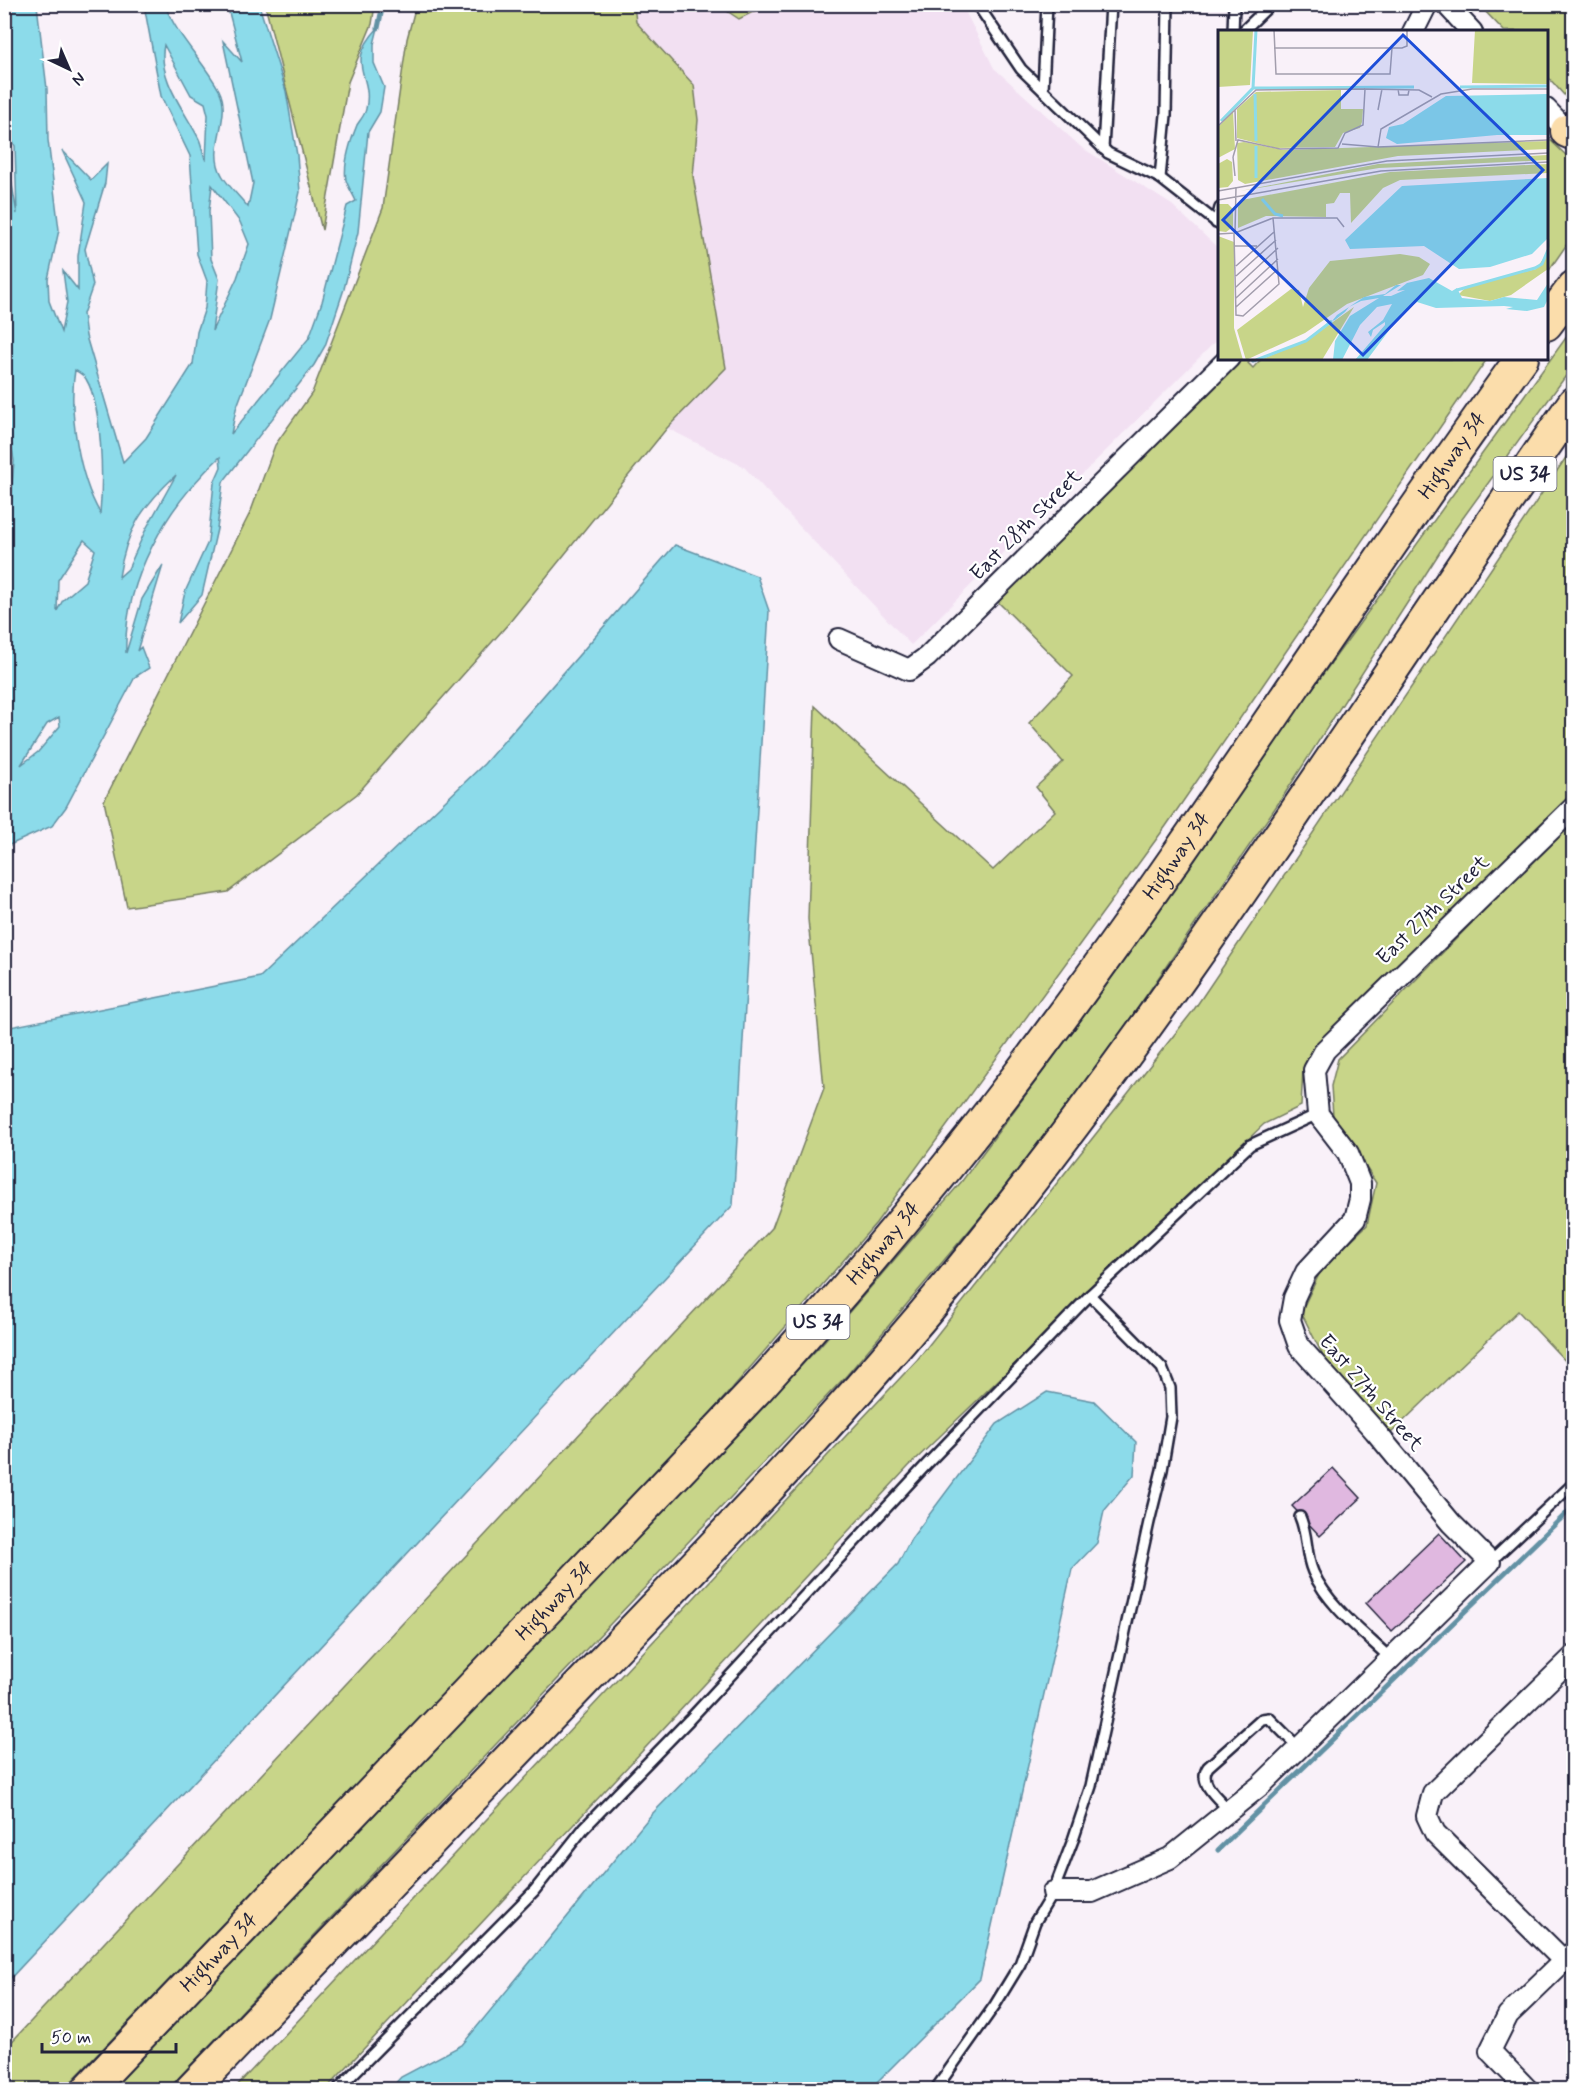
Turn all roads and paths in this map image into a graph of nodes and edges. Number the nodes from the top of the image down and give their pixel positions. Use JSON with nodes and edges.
{"nodes":[{"id":1,"x":977,"y":4,"type":"edge"},
{"id":2,"x":984,"y":4,"type":"edge"},
{"id":3,"x":1047,"y":4,"type":"edge"},
{"id":4,"x":1111,"y":4,"type":"edge"},
{"id":5,"x":1168,"y":4,"type":"edge"},
{"id":6,"x":1234,"y":4,"type":"edge"},
{"id":7,"x":1271,"y":4,"type":"edge"},
{"id":8,"x":1427,"y":4,"type":"edge"},
{"id":9,"x":1446,"y":4,"type":"edge"},
{"id":10,"x":984,"y":15,"type":"junction"},
{"id":11,"x":1233,"y":30,"type":"edge"},
{"id":12,"x":1244,"y":30,"type":"edge"},
{"id":13,"x":1414,"y":30,"type":"edge"},
{"id":14,"x":1470,"y":30,"type":"edge"},
{"id":15,"x":1043,"y":90,"type":"junction"},
{"id":16,"x":1103,"y":149,"type":"junction"},
{"id":17,"x":1160,"y":178,"type":"junction"},
{"id":18,"x":1218,"y":224,"type":"edge"},
{"id":19,"x":1574,"y":287,"type":"edge"},
{"id":20,"x":1548,"y":321,"type":"edge"},
{"id":21,"x":1227,"y":360,"type":"edge"},
{"id":22,"x":1521,"y":360,"type":"edge"},
{"id":23,"x":1574,"y":403,"type":"edge"},
{"id":24,"x":838,"y":639,"type":"dead end"},
{"id":25,"x":1574,"y":807,"type":"edge"},
{"id":26,"x":1318,"y":1114,"type":"junction"},
{"id":27,"x":1090,"y":1295,"type":"junction"},
{"id":28,"x":1574,"y":1483,"type":"edge"},
{"id":29,"x":1300,"y":1517,"type":"dead end"},
{"id":30,"x":1490,"y":1562,"type":"junction"},
{"id":31,"x":1574,"y":1656,"type":"edge"},
{"id":32,"x":1391,"y":1659,"type":"junction"},
{"id":33,"x":1299,"y":1748,"type":"junction"},
{"id":34,"x":1229,"y":1810,"type":"junction"},
{"id":35,"x":1053,"y":1892,"type":"junction"},
{"id":36,"x":1569,"y":1956,"type":"edge"},
{"id":37,"x":88,"y":2090,"type":"edge"},
{"id":38,"x":191,"y":2090,"type":"edge"},
{"id":39,"x":337,"y":2090,"type":"edge"},
{"id":40,"x":935,"y":2090,"type":"edge"},
{"id":41,"x":1528,"y":2090,"type":"edge"}],
"edges":[{"from":1,"to":10,"type":"lane"},
{"from":2,"to":10,"type":"lane"},
{"from":3,"to":15,"type":"lane"},
{"from":4,"to":16,"type":"lane"},
{"from":5,"to":17,"type":"lane"},
{"from":6,"to":11,"type":"lane"},
{"from":7,"to":12,"type":"lane"},
{"from":8,"to":13,"type":"street"},
{"from":9,"to":14,"type":"street"},
{"from":10,"to":15,"type":"lane"},
{"from":15,"to":16,"type":"lane"},
{"from":16,"to":17,"type":"lane"},
{"from":17,"to":18,"type":"lane"},
{"from":19,"to":20,"type":"highway"},
{"from":21,"to":24,"type":"street","name":"East 28th Street"},
{"from":22,"to":37,"type":"highway","name":"Highway 34","number":"US 34"},
{"from":23,"to":38,"type":"highway","number":"US 34"},
{"from":25,"to":26,"type":"street","name":"East 27th Street"},
{"from":26,"to":27,"type":"lane"},
{"from":26,"to":30,"type":"street","name":"East 27th Street"},
{"from":27,"to":35,"type":"lane"},
{"from":27,"to":39,"type":"lane"},
{"from":28,"to":30,"type":"lane"},
{"from":29,"to":32,"type":"lane"},
{"from":30,"to":32,"type":"street"},
{"from":31,"to":36,"type":"street"},
{"from":32,"to":33,"type":"street"},
{"from":33,"to":34,"type":"street"},
{"from":33,"to":34,"type":"lane"},
{"from":34,"to":35,"type":"street"},
{"from":35,"to":40,"type":"lane"},
{"from":36,"to":41,"type":"street"}]}
